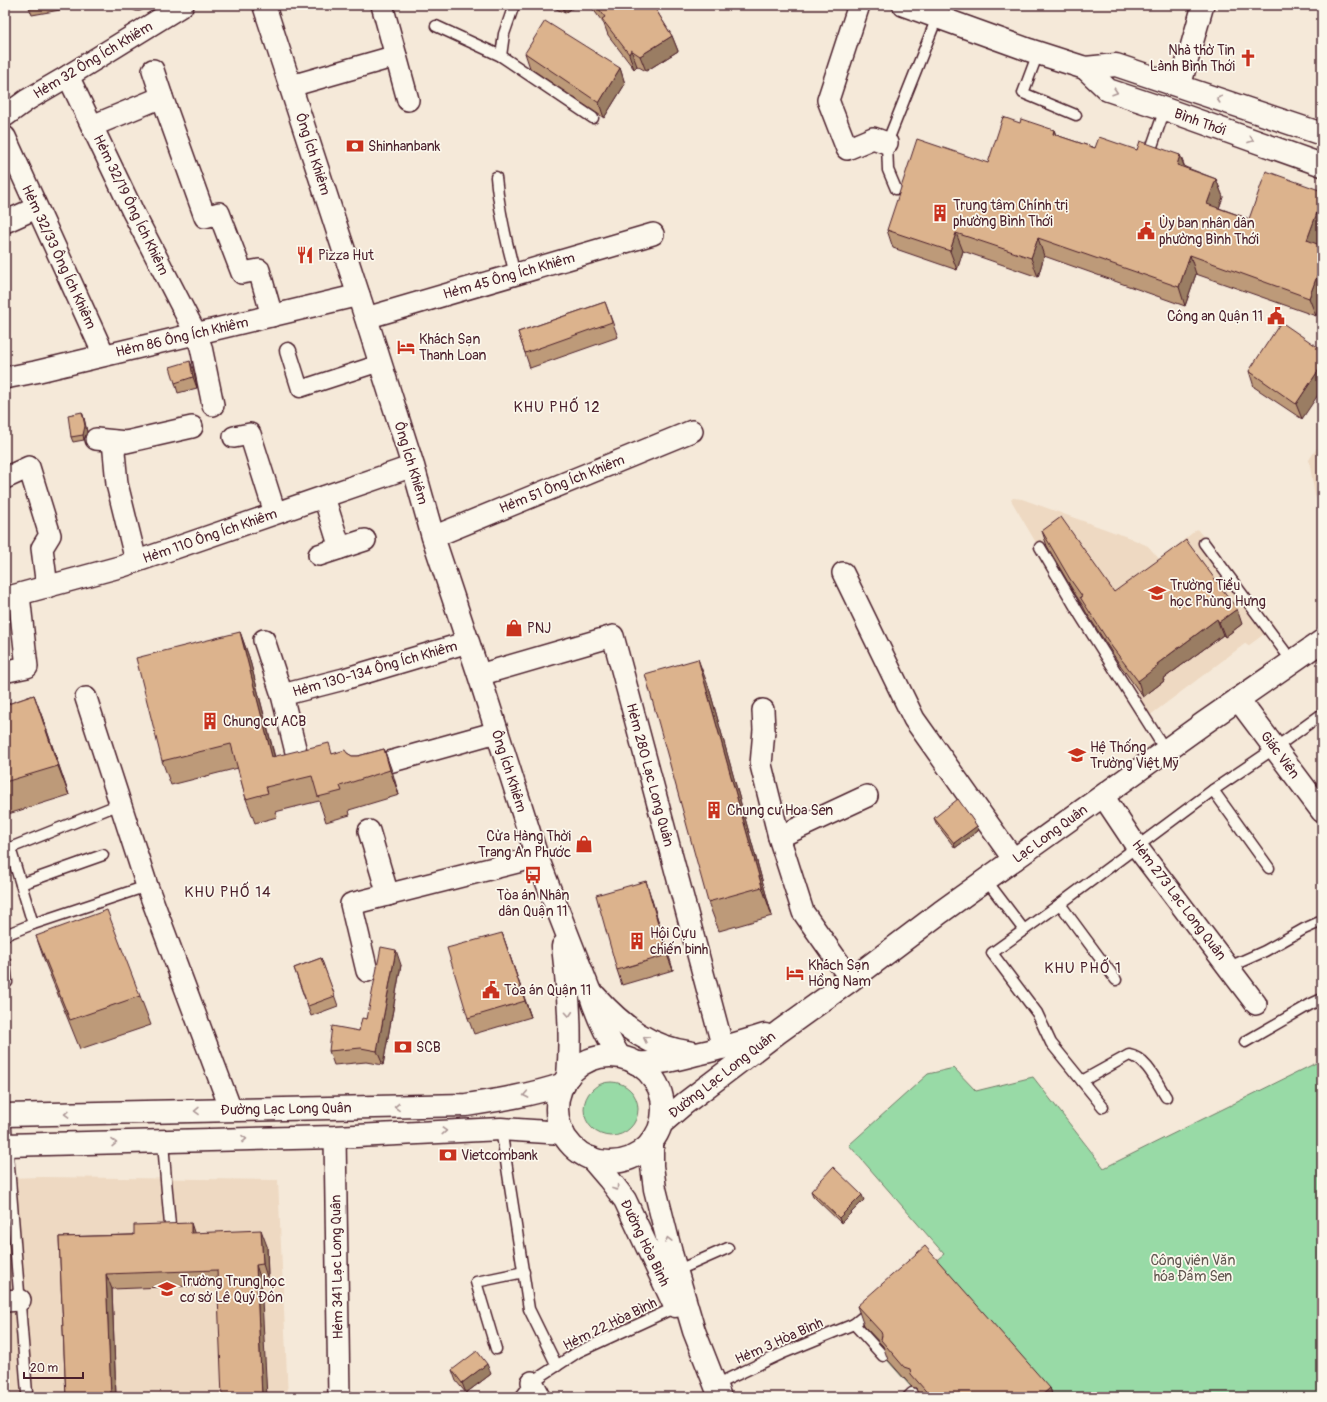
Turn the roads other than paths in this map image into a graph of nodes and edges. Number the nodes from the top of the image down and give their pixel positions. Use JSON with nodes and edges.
{"nodes":[{"id":1,"x":183,"y":5,"type":"edge"},
{"id":2,"x":382,"y":5,"type":"edge"},
{"id":3,"x":514,"y":5,"type":"edge"},
{"id":4,"x":859,"y":5,"type":"edge"},
{"id":5,"x":904,"y":5,"type":"edge"},
{"id":6,"x":1203,"y":5,"type":"edge"},
{"id":7,"x":266,"y":6,"type":"edge"},
{"id":8,"x":940,"y":11,"type":"edge"},
{"id":9,"x":436,"y":26,"type":"dead end"},
{"id":10,"x":1038,"y":53,"type":"junction"},
{"id":11,"x":396,"y":56,"type":"junction"},
{"id":12,"x":502,"y":56,"type":"junction"},
{"id":13,"x":1085,"y":68,"type":"junction"},
{"id":14,"x":154,"y":70,"type":"dead end"},
{"id":15,"x":68,"y":76,"type":"junction"},
{"id":16,"x":290,"y":86,"type":"junction"},
{"id":17,"x":1180,"y":86,"type":"junction"},
{"id":18,"x":162,"y":98,"type":"junction"},
{"id":19,"x":408,"y":100,"type":"dead end"},
{"id":20,"x":1169,"y":110,"type":"junction"},
{"id":21,"x":1076,"y":114,"type":"dead end"},
{"id":22,"x":5,"y":116,"type":"edge"},
{"id":23,"x":593,"y":118,"type":"dead end"},
{"id":24,"x":92,"y":126,"type":"junction"},
{"id":25,"x":1322,"y":134,"type":"edge"},
{"id":26,"x":5,"y":137,"type":"edge"},
{"id":27,"x":887,"y":142,"type":"junction"},
{"id":28,"x":1151,"y":149,"type":"edge"},
{"id":29,"x":1322,"y":165,"type":"edge"},
{"id":30,"x":496,"y":177,"type":"dead end"},
{"id":31,"x":896,"y":189,"type":"dead end"},
{"id":32,"x":36,"y":208,"type":"junction"},
{"id":33,"x":5,"y":222,"type":"edge"},
{"id":34,"x":652,"y":234,"type":"dead end"},
{"id":35,"x":515,"y":274,"type":"junction"},
{"id":36,"x":359,"y":295,"type":"junction"},
{"id":37,"x":272,"y":316,"type":"junction"},
{"id":38,"x":366,"y":318,"type":"junction"},
{"id":39,"x":196,"y":334,"type":"junction"},
{"id":40,"x":288,"y":351,"type":"dead end"},
{"id":41,"x":104,"y":355,"type":"junction"},
{"id":42,"x":380,"y":363,"type":"junction"},
{"id":43,"x":5,"y":378,"type":"edge"},
{"id":44,"x":213,"y":405,"type":"dead end"},
{"id":45,"x":192,"y":427,"type":"dead end"},
{"id":46,"x":692,"y":431,"type":"dead end"},
{"id":47,"x":234,"y":437,"type":"dead end"},
{"id":48,"x":413,"y":466,"type":"junction"},
{"id":49,"x":5,"y":478,"type":"edge"},
{"id":50,"x":324,"y":497,"type":"junction"},
{"id":51,"x":275,"y":513,"type":"junction"},
{"id":52,"x":433,"y":538,"type":"junction"},
{"id":53,"x":365,"y":540,"type":"dead end"},
{"id":54,"x":1204,"y":543,"type":"dead end"},
{"id":55,"x":1040,"y":547,"type":"dead end"},
{"id":56,"x":340,"y":548,"type":"junction"},
{"id":57,"x":319,"y":555,"type":"dead end"},
{"id":58,"x":136,"y":561,"type":"junction"},
{"id":59,"x":843,"y":573,"type":"dead end"},
{"id":60,"x":47,"y":587,"type":"junction"},
{"id":61,"x":12,"y":596,"type":"edge"},
{"id":62,"x":264,"y":640,"type":"dead end"},
{"id":63,"x":1322,"y":640,"type":"edge"},
{"id":64,"x":468,"y":642,"type":"junction"},
{"id":65,"x":1292,"y":661,"type":"junction"},
{"id":66,"x":8,"y":672,"type":"dead end"},
{"id":67,"x":479,"y":675,"type":"junction"},
{"id":68,"x":282,"y":695,"type":"junction"},
{"id":69,"x":86,"y":698,"type":"dead end"},
{"id":70,"x":1238,"y":699,"type":"junction"},
{"id":71,"x":763,"y":710,"type":"dead end"},
{"id":72,"x":1322,"y":714,"type":"edge"},
{"id":73,"x":497,"y":732,"type":"junction"},
{"id":74,"x":1275,"y":748,"type":"junction"},
{"id":75,"x":1166,"y":751,"type":"junction"},
{"id":76,"x":296,"y":752,"type":"edge"},
{"id":77,"x":364,"y":769,"type":"edge"},
{"id":78,"x":1213,"y":790,"type":"junction"},
{"id":79,"x":867,"y":796,"type":"dead end"},
{"id":80,"x":1103,"y":796,"type":"junction"},
{"id":81,"x":120,"y":804,"type":"junction"},
{"id":82,"x":1322,"y":811,"type":"edge"},
{"id":83,"x":369,"y":830,"type":"dead end"},
{"id":84,"x":779,"y":837,"type":"junction"},
{"id":85,"x":1137,"y":846,"type":"junction"},
{"id":86,"x":7,"y":847,"type":"edge"},
{"id":87,"x":103,"y":855,"type":"dead end"},
{"id":88,"x":537,"y":857,"type":"junction"},
{"id":89,"x":1014,"y":860,"type":"junction"},
{"id":90,"x":1269,"y":868,"type":"dead end"},
{"id":91,"x":986,"y":880,"type":"junction"},
{"id":92,"x":21,"y":884,"type":"junction"},
{"id":93,"x":147,"y":886,"type":"junction"},
{"id":94,"x":388,"y":895,"type":"junction"},
{"id":95,"x":1060,"y":904,"type":"junction"},
{"id":96,"x":560,"y":919,"type":"junction"},
{"id":97,"x":1322,"y":922,"type":"edge"},
{"id":98,"x":33,"y":924,"type":"junction"},
{"id":99,"x":1024,"y":930,"type":"junction"},
{"id":100,"x":5,"y":936,"type":"edge"},
{"id":101,"x":5,"y":961,"type":"edge"},
{"id":102,"x":1229,"y":967,"type":"junction"},
{"id":103,"x":367,"y":971,"type":"dead end"},
{"id":104,"x":851,"y":980,"type":"junction"},
{"id":105,"x":1116,"y":980,"type":"dead end"},
{"id":106,"x":5,"y":983,"type":"edge"},
{"id":107,"x":589,"y":990,"type":"junction"},
{"id":108,"x":1322,"y":999,"type":"edge"},
{"id":109,"x":1256,"y":1004,"type":"dead end"},
{"id":110,"x":780,"y":1030,"type":"junction"},
{"id":111,"x":1245,"y":1042,"type":"dead end"},
{"id":112,"x":723,"y":1048,"type":"junction"},
{"id":113,"x":697,"y":1054,"type":"junction"},
{"id":114,"x":627,"y":1059,"type":"junction"},
{"id":115,"x":566,"y":1080,"type":"junction"},
{"id":116,"x":1082,"y":1081,"type":"junction"},
{"id":117,"x":1166,"y":1097,"type":"dead end"},
{"id":118,"x":1103,"y":1107,"type":"dead end"},
{"id":119,"x":231,"y":1110,"type":"junction"},
{"id":120,"x":5,"y":1115,"type":"edge"},
{"id":121,"x":501,"y":1129,"type":"junction"},
{"id":122,"x":657,"y":1132,"type":"junction"},
{"id":123,"x":563,"y":1133,"type":"junction"},
{"id":124,"x":335,"y":1137,"type":"junction"},
{"id":125,"x":163,"y":1142,"type":"junction"},
{"id":126,"x":6,"y":1145,"type":"edge"},
{"id":127,"x":591,"y":1158,"type":"junction"},
{"id":128,"x":170,"y":1225,"type":"edge"},
{"id":129,"x":728,"y":1248,"type":"dead end"},
{"id":130,"x":676,"y":1271,"type":"junction"},
{"id":131,"x":524,"y":1272,"type":"junction"},
{"id":132,"x":12,"y":1301,"type":"edge"},
{"id":133,"x":878,"y":1304,"type":"edge"},
{"id":134,"x":676,"y":1308,"type":"junction"},
{"id":135,"x":854,"y":1324,"type":"junction"},
{"id":136,"x":694,"y":1331,"type":"junction"},
{"id":137,"x":496,"y":1349,"type":"dead end"},
{"id":138,"x":883,"y":1356,"type":"edge"},
{"id":139,"x":558,"y":1366,"type":"junction"},
{"id":140,"x":717,"y":1391,"type":"edge"},
{"id":141,"x":531,"y":1392,"type":"edge"},
{"id":142,"x":27,"y":1393,"type":"dead end"},
{"id":143,"x":339,"y":1397,"type":"edge"}],
"edges":[{"from":1,"to":15,"type":"street","name":"Hẻm 32 Ông Ích Khiêm"},
{"from":2,"to":11,"type":"street"},
{"from":3,"to":12,"type":"lane"},
{"from":4,"to":27,"type":"street"},
{"from":5,"to":8,"type":"main road","name":"Bình Thới"},
{"from":6,"to":17,"type":"street"},
{"from":7,"to":16,"type":"main road","name":"Ông Ích Khiêm"},
{"from":8,"to":10,"type":"main road","name":"Bình Thới"},
{"from":8,"to":27,"type":"lane"},
{"from":9,"to":12,"type":"lane"},
{"from":10,"to":13,"type":"main road","name":"Bình Thới"},
{"from":10,"to":21,"type":"lane"},
{"from":11,"to":16,"type":"street"},
{"from":11,"to":19,"type":"street"},
{"from":12,"to":23,"type":"lane"},
{"from":13,"to":17,"type":"main road","name":"Bình Thới"},
{"from":13,"to":20,"type":"main road","name":"Bình Thới","one_way":true},
{"from":14,"to":18,"type":"street"},
{"from":15,"to":22,"type":"street","name":"Hẻm 32 Ông Ích Khiêm"},
{"from":15,"to":24,"type":"street","name":"Hẻm 32/19 Ông Ích Khiêm"},
{"from":16,"to":36,"type":"main road","name":"Ông Ích Khiêm"},
{"from":17,"to":20,"type":"main road"},
{"from":25,"to":17,"type":"main road","name":"Bình Thới","one_way":true},
{"from":18,"to":24,"type":"street"},
{"from":18,"to":37,"type":"street"},
{"from":20,"to":28,"type":"lane"},
{"from":20,"to":29,"type":"main road","name":"Bình Thới","one_way":true},
{"from":24,"to":39,"type":"street","name":"Hẻm 32/19 Ông Ích Khiêm"},
{"from":26,"to":32,"type":"street","name":"Hẻm 32/33 Ông Ích Khiêm"},
{"from":27,"to":31,"type":"lane"},
{"from":30,"to":35,"type":"lane"},
{"from":32,"to":33,"type":"street"},
{"from":32,"to":41,"type":"street","name":"Hẻm 32/33 Ông Ích Khiêm"},
{"from":34,"to":35,"type":"street","name":"Hẻm 45 Ông Ích Khiêm"},
{"from":35,"to":38,"type":"street","name":"Hẻm 45 Ông Ích Khiêm"},
{"from":36,"to":37,"type":"street","name":"Hẻm 86 Ông Ích Khiêm"},
{"from":36,"to":38,"type":"main road","name":"Ông Ích Khiêm"},
{"from":37,"to":39,"type":"street","name":"Hẻm 86 Ông Ích Khiêm"},
{"from":38,"to":42,"type":"main road","name":"Ông Ích Khiêm"},
{"from":39,"to":41,"type":"street","name":"Hẻm 86 Ông Ích Khiêm"},
{"from":39,"to":44,"type":"street","name":"Hẻm 32/19 Ông Ích Khiêm"},
{"from":40,"to":42,"type":"street"},
{"from":41,"to":43,"type":"street","name":"Hẻm 86 Ông Ích Khiêm"},
{"from":42,"to":48,"type":"main road","name":"Ông Ích Khiêm"},
{"from":45,"to":58,"type":"street"},
{"from":46,"to":52,"type":"street","name":"Hẻm 51 Ông Ích Khiêm"},
{"from":47,"to":51,"type":"street"},
{"from":48,"to":50,"type":"street","name":"Hẻm 110 Ông Ích Khiêm"},
{"from":48,"to":52,"type":"main road","name":"Ông Ích Khiêm"},
{"from":49,"to":60,"type":"street"},
{"from":50,"to":51,"type":"street","name":"Hẻm 110 Ông Ích Khiêm"},
{"from":50,"to":56,"type":"street"},
{"from":51,"to":58,"type":"street","name":"Hẻm 110 Ông Ích Khiêm"},
{"from":52,"to":64,"type":"main road","name":"Ông Ích Khiêm"},
{"from":53,"to":56,"type":"street"},
{"from":54,"to":65,"type":"lane"},
{"from":55,"to":75,"type":"lane"},
{"from":56,"to":57,"type":"street"},
{"from":58,"to":60,"type":"street","name":"Hẻm 110 Ông Ích Khiêm"},
{"from":59,"to":89,"type":"street"},
{"from":60,"to":61,"type":"street","name":"Hẻm 110 Ông Ích Khiêm"},
{"from":61,"to":66,"type":"street"},
{"from":62,"to":68,"type":"street"},
{"from":63,"to":65,"type":"main road","name":"Lạc Long Quân"},
{"from":64,"to":67,"type":"main road","name":"Ông Ích Khiêm"},
{"from":64,"to":68,"type":"street","name":"Hẻm 130-134 Ông Ích Khiêm"},
{"from":65,"to":70,"type":"main road","name":"Lạc Long Quân"},
{"from":67,"to":73,"type":"main road","name":"Ông Ích Khiêm"},
{"from":67,"to":112,"type":"street","name":"Hẻm 280 Lạc Long Quân"},
{"from":68,"to":76,"type":"street"},
{"from":69,"to":81,"type":"street"},
{"from":70,"to":74,"type":"main road","name":"Giác Viên"},
{"from":70,"to":75,"type":"main road","name":"Lạc Long Quân"},
{"from":71,"to":84,"type":"street"},
{"from":72,"to":74,"type":"lane"},
{"from":73,"to":77,"type":"street"},
{"from":73,"to":88,"type":"main road","name":"Ông Ích Khiêm"},
{"from":74,"to":78,"type":"lane"},
{"from":74,"to":82,"type":"main road","name":"Giác Viên"},
{"from":75,"to":80,"type":"main road","name":"Lạc Long Quân"},
{"from":78,"to":85,"type":"lane"},
{"from":78,"to":90,"type":"lane"},
{"from":79,"to":84,"type":"street"},
{"from":80,"to":85,"type":"street","name":"Hẻm 273 Lạc Long Quân"},
{"from":80,"to":89,"type":"main road","name":"Lạc Long Quân"},
{"from":81,"to":86,"type":"lane"},
{"from":81,"to":93,"type":"street"},
{"from":83,"to":94,"type":"street"},
{"from":84,"to":104,"type":"street"},
{"from":85,"to":95,"type":"lane"},
{"from":85,"to":102,"type":"street","name":"Hẻm 273 Lạc Long Quân"},
{"from":86,"to":92,"type":"lane"},
{"from":87,"to":92,"type":"lane"},
{"from":88,"to":94,"type":"street"},
{"from":88,"to":96,"type":"main road","name":"Ông Ích Khiêm"},
{"from":89,"to":91,"type":"main road","name":"Lạc Long Quân"},
{"from":91,"to":99,"type":"lane"},
{"from":91,"to":104,"type":"main road","name":"Lạc Long Quân"},
{"from":92,"to":98,"type":"lane"},
{"from":93,"to":98,"type":"lane"},
{"from":93,"to":119,"type":"street"},
{"from":94,"to":103,"type":"street"},
{"from":95,"to":99,"type":"lane"},
{"from":95,"to":105,"type":"lane"},
{"from":96,"to":107,"type":"main road"},
{"from":96,"to":115,"type":"main road","one_way":true},
{"from":97,"to":102,"type":"lane"},
{"from":98,"to":100,"type":"lane"},
{"from":99,"to":116,"type":"lane"},
{"from":101,"to":106,"type":"lane"},
{"from":102,"to":109,"type":"street","name":"Hẻm 273 Lạc Long Quân"},
{"from":104,"to":110,"type":"main road","name":"Lạc Long Quân"},
{"from":113,"to":107,"type":"main road","one_way":true},
{"from":107,"to":114,"type":"main road"},
{"from":108,"to":111,"type":"lane"},
{"from":110,"to":112,"type":"main road","name":"Đường Lạc Long Quân"},
{"from":110,"to":122,"type":"main road","name":"Đường Lạc Long Quân"},
{"from":112,"to":113,"type":"main road","name":"Đường Lạc Long Quân"},
{"from":113,"to":114,"type":"main road","name":"Đường Lạc Long Quân"},
{"from":114,"to":115,"type":"main road"},
{"from":114,"to":122,"type":"main road"},
{"from":115,"to":119,"type":"main road","name":"Đường Lạc Long Quân","one_way":true},
{"from":115,"to":123,"type":"main road"},
{"from":116,"to":117,"type":"lane"},
{"from":116,"to":118,"type":"lane"},
{"from":119,"to":120,"type":"main road","name":"Đường Lạc Long Quân","one_way":true},
{"from":120,"to":126,"type":"lane"},
{"from":121,"to":123,"type":"main road","name":"Đường Lạc Long Quân"},
{"from":124,"to":121,"type":"main road","name":"Đường Lạc Long Quân","one_way":true},
{"from":121,"to":131,"type":"lane"},
{"from":122,"to":127,"type":"main road"},
{"from":130,"to":122,"type":"main road","name":"Đường Hòa Bình","one_way":true},
{"from":123,"to":127,"type":"main road"},
{"from":125,"to":124,"type":"main road","name":"Đường Lạc Long Quân","one_way":true},
{"from":124,"to":143,"type":"street","name":"Hẻm 341 Lạc Long Quân"},
{"from":126,"to":125,"type":"main road","name":"Đường Lạc Long Quân","one_way":true},
{"from":125,"to":128,"type":"lane"},
{"from":126,"to":132,"type":"lane"},
{"from":127,"to":134,"type":"main road","name":"Đường Hòa Bình","one_way":true},
{"from":129,"to":130,"type":"lane"},
{"from":130,"to":136,"type":"main road","name":"Đường Hòa Bình"},
{"from":131,"to":137,"type":"lane"},
{"from":131,"to":139,"type":"lane"},
{"from":132,"to":142,"type":"lane"},
{"from":133,"to":135,"type":"lane","name":"Hẻm 3 Hòa Bình"},
{"from":134,"to":136,"type":"main road","name":"Đường Hòa Bình"},
{"from":134,"to":139,"type":"lane","name":"Hẻm 22 Hòa Bình"},
{"from":135,"to":138,"type":"lane"},
{"from":135,"to":140,"type":"lane","name":"Hẻm 3 Hòa Bình"},
{"from":136,"to":140,"type":"main road","name":"Đường Hòa Bình"},
{"from":139,"to":141,"type":"lane","name":"Hẻm 22 Hòa Bình"}]}
